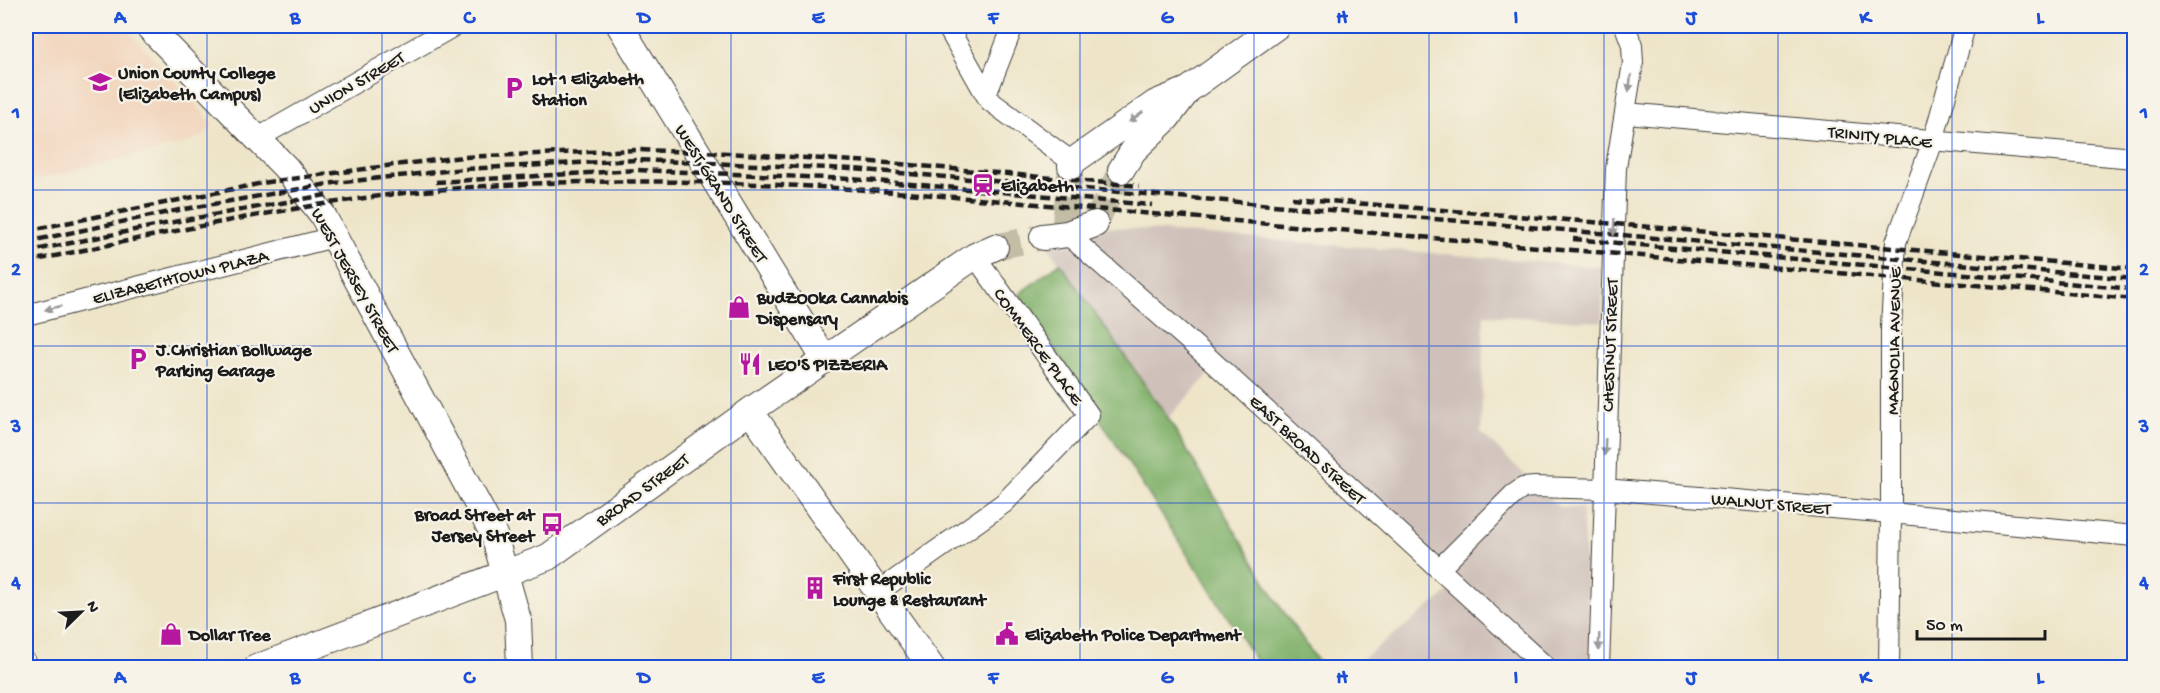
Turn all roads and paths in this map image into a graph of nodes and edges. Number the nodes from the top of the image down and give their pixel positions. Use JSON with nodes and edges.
{"nodes":[{"id":1,"x":148,"y":26,"type":"edge"},
{"id":2,"x":454,"y":26,"type":"edge"},
{"id":3,"x":620,"y":26,"type":"edge"},
{"id":4,"x":947,"y":26,"type":"edge"},
{"id":5,"x":1013,"y":26,"type":"edge"},
{"id":6,"x":1277,"y":26,"type":"edge"},
{"id":7,"x":1625,"y":26,"type":"edge"},
{"id":8,"x":1965,"y":26,"type":"edge"},
{"id":9,"x":1188,"y":90,"type":"junction"},
{"id":10,"x":986,"y":95,"type":"junction"},
{"id":11,"x":1626,"y":112,"type":"junction"},
{"id":12,"x":258,"y":138,"type":"junction"},
{"id":13,"x":1933,"y":141,"type":"junction"},
{"id":14,"x":2134,"y":158,"type":"edge"},
{"id":15,"x":1072,"y":164,"type":"joint"},
{"id":16,"x":1121,"y":170,"type":"tunnel mouth"},
{"id":17,"x":1095,"y":224,"type":"dead end"},
{"id":18,"x":1058,"y":231,"type":"joint"},
{"id":19,"x":334,"y":237,"type":"junction"},
{"id":20,"x":985,"y":252,"type":"joint"},
{"id":21,"x":26,"y":315,"type":"edge"},
{"id":22,"x":825,"y":360,"type":"junction"},
{"id":23,"x":750,"y":411,"type":"junction"},
{"id":24,"x":1604,"y":489,"type":"junction"},
{"id":25,"x":1891,"y":513,"type":"junction"},
{"id":26,"x":2134,"y":536,"type":"edge"},
{"id":27,"x":1439,"y":570,"type":"junction"},
{"id":28,"x":506,"y":574,"type":"junction"},
{"id":29,"x":878,"y":592,"type":"junction"},
{"id":30,"x":26,"y":662,"type":"edge"},
{"id":31,"x":28,"y":668,"type":"edge"},
{"id":32,"x":256,"y":668,"type":"edge"},
{"id":33,"x":520,"y":668,"type":"edge"},
{"id":34,"x":932,"y":668,"type":"edge"},
{"id":35,"x":1547,"y":668,"type":"edge"},
{"id":36,"x":1599,"y":668,"type":"edge"},
{"id":37,"x":1888,"y":668,"type":"edge"}],
"edges":[{"from":1,"to":12,"type":"street","name":"WEST JERSEY STREET"},
{"from":2,"to":12,"type":"street","name":"UNION STREET"},
{"from":3,"to":22,"type":"street","name":"WEST GRAND STREET"},
{"from":4,"to":10,"type":"street"},
{"from":5,"to":10,"type":"street"},
{"from":6,"to":9,"type":"street"},
{"from":7,"to":11,"type":"street","name":"CHESTNUT STREET","one_way":true},
{"from":8,"to":13,"type":"street","name":"MAGNOLIA AVENUE"},
{"from":9,"to":15,"type":"street","one_way":true},
{"from":9,"to":16,"type":"street"},
{"from":10,"to":15,"type":"street"},
{"from":11,"to":13,"type":"street","name":"TRINITY PLACE"},
{"from":11,"to":24,"type":"street","name":"CHESTNUT STREET","one_way":true},
{"from":12,"to":19,"type":"street","name":"WEST JERSEY STREET"},
{"from":13,"to":14,"type":"street","name":"TRINITY PLACE"},
{"from":13,"to":25,"type":"street","name":"MAGNOLIA AVENUE"},
{"from":17,"to":18,"type":"street"},
{"from":18,"to":27,"type":"street","name":"EAST BROAD STREET"},
{"from":19,"to":21,"type":"street","name":"ELIZABETHTOWN PLAZA","one_way":true},
{"from":19,"to":28,"type":"street","name":"WEST JERSEY STREET"},
{"from":20,"to":22,"type":"street","name":"BROAD STREET"},
{"from":20,"to":29,"type":"street","name":"COMMERCE PLACE"},
{"from":22,"to":23,"type":"street","name":"BROAD STREET"},
{"from":23,"to":28,"type":"street","name":"BROAD STREET"},
{"from":23,"to":29,"type":"street"},
{"from":24,"to":25,"type":"street","name":"WALNUT STREET"},
{"from":24,"to":27,"type":"street","name":"WALNUT STREET"},
{"from":24,"to":36,"type":"street","name":"CHESTNUT STREET","one_way":true},
{"from":25,"to":26,"type":"street","name":"WALNUT STREET"},
{"from":25,"to":37,"type":"street","name":"MAGNOLIA AVENUE"},
{"from":27,"to":35,"type":"street","name":"EAST BROAD STREET"},
{"from":28,"to":32,"type":"street","name":"BROAD STREET"},
{"from":28,"to":33,"type":"street","name":"WEST JERSEY STREET"},
{"from":29,"to":34,"type":"street"},
{"from":30,"to":31,"type":"street"}]}
